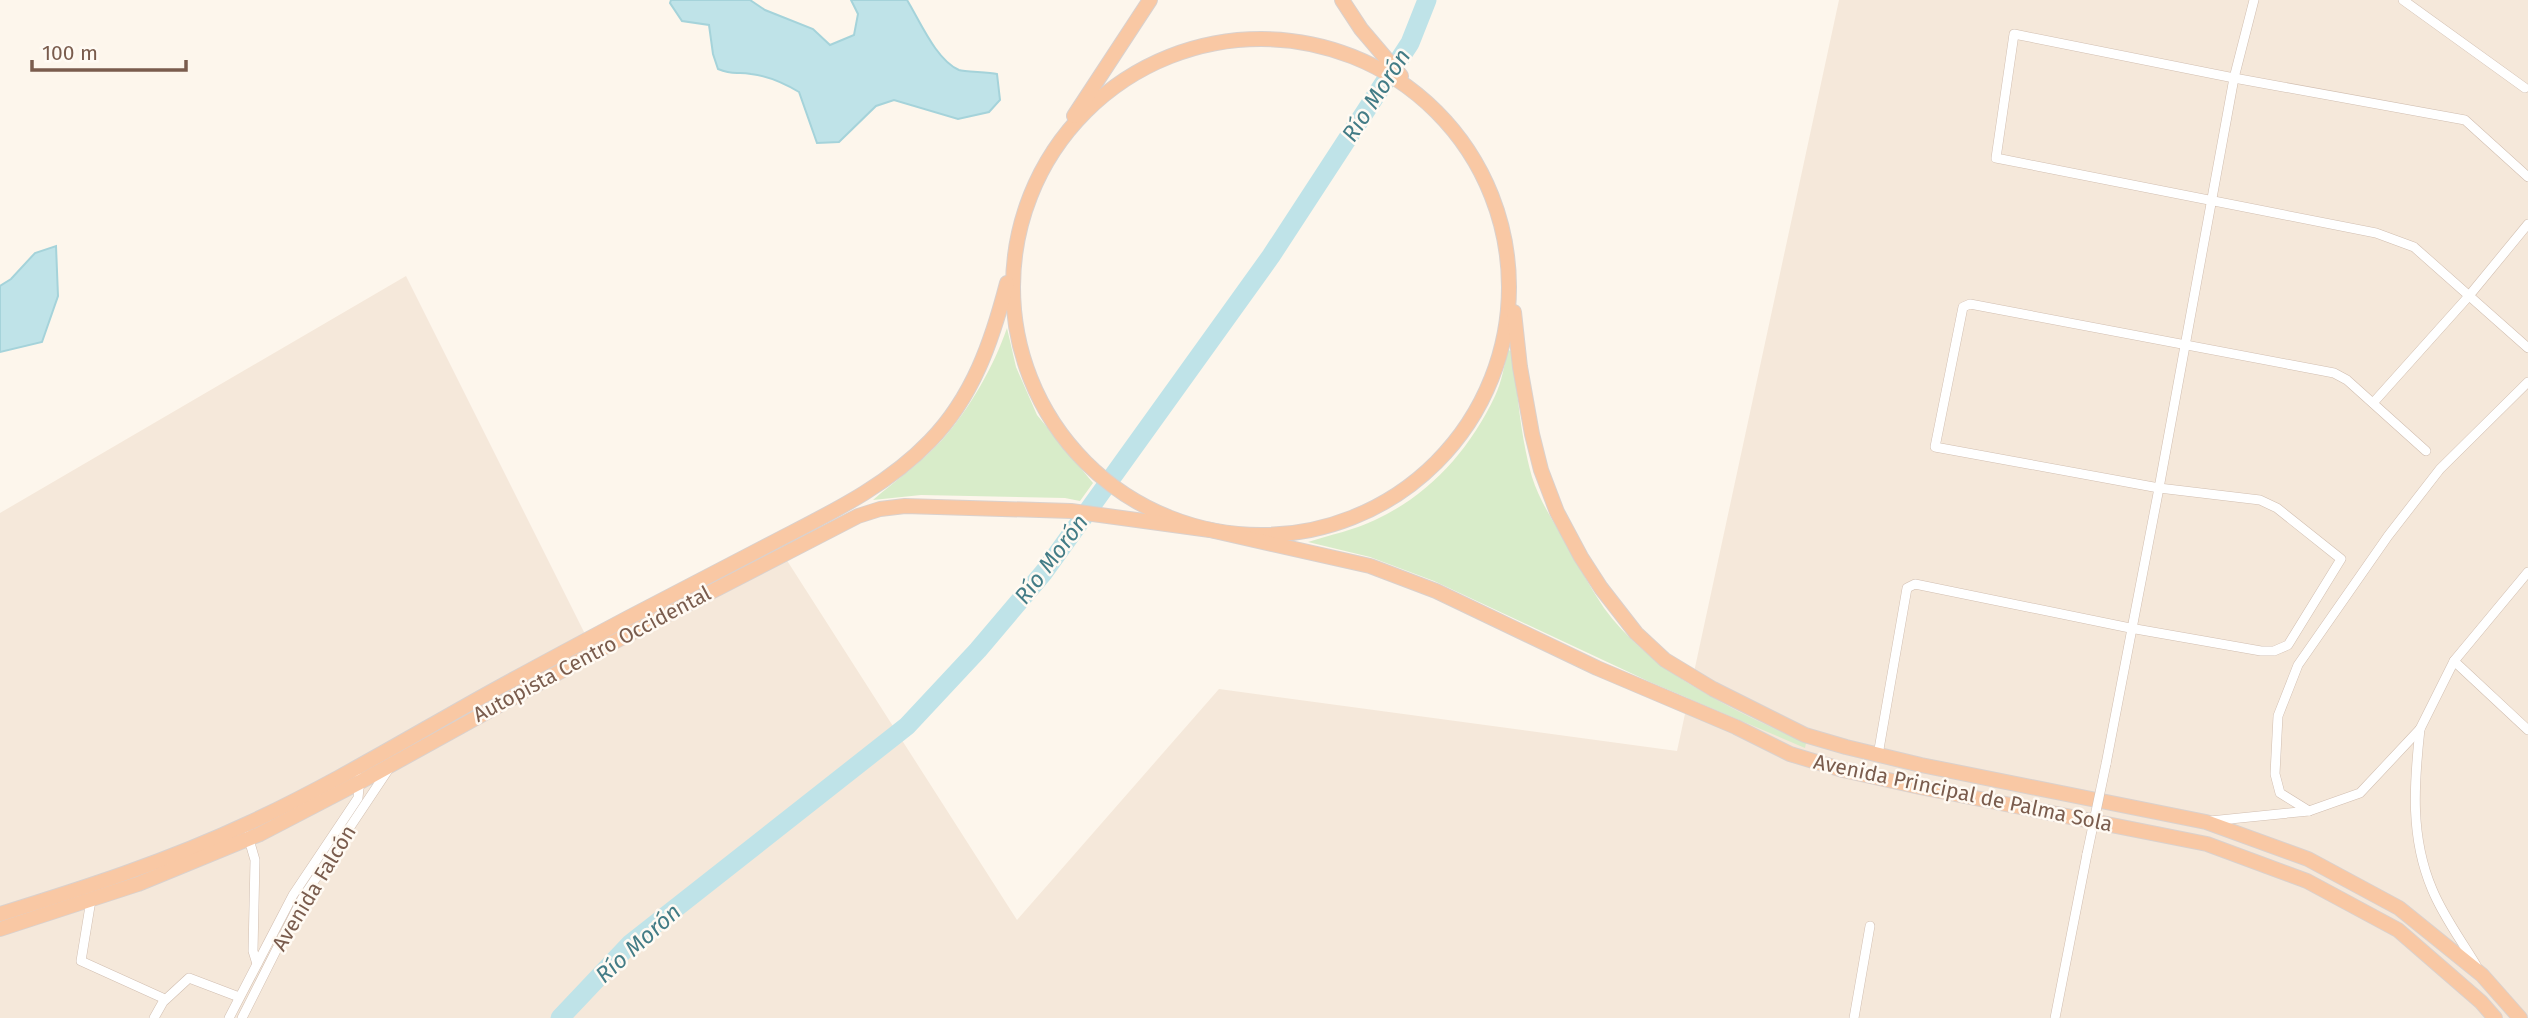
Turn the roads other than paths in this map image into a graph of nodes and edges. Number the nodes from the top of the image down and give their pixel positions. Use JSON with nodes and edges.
{"nodes":[{"id":1,"x":1150,"y":0,"type":"edge"},
{"id":2,"x":1342,"y":0,"type":"edge"},
{"id":3,"x":2254,"y":0,"type":"edge"},
{"id":4,"x":2403,"y":0,"type":"edge"},
{"id":5,"x":1382,"y":64,"type":"junction"},
{"id":6,"x":2234,"y":78,"type":"junction"},
{"id":7,"x":2525,"y":88,"type":"dead end"},
{"id":8,"x":1052,"y":155,"type":"junction"},
{"id":9,"x":2528,"y":177,"type":"edge"},
{"id":10,"x":2211,"y":201,"type":"junction"},
{"id":11,"x":2528,"y":223,"type":"edge"},
{"id":12,"x":1016,"y":247,"type":"junction"},
{"id":13,"x":1510,"y":268,"type":"junction"},
{"id":14,"x":2468,"y":297,"type":"junction"},
{"id":15,"x":2185,"y":345,"type":"junction"},
{"id":16,"x":2528,"y":348,"type":"edge"},
{"id":17,"x":2528,"y":382,"type":"edge"},
{"id":18,"x":2373,"y":403,"type":"junction"},
{"id":19,"x":2426,"y":451,"type":"dead end"},
{"id":20,"x":2159,"y":488,"type":"junction"},
{"id":21,"x":1210,"y":530,"type":"junction"},
{"id":22,"x":2528,"y":572,"type":"edge"},
{"id":23,"x":2130,"y":628,"type":"junction"},
{"id":24,"x":2454,"y":662,"type":"junction"},
{"id":25,"x":2420,"y":729,"type":"junction"},
{"id":26,"x":2528,"y":730,"type":"edge"},
{"id":27,"x":1878,"y":755,"type":"junction"},
{"id":28,"x":393,"y":763,"type":"junction"},
{"id":29,"x":360,"y":766,"type":"junction"},
{"id":30,"x":360,"y":782,"type":"junction"},
{"id":31,"x":2309,"y":811,"type":"junction"},
{"id":32,"x":2206,"y":822,"type":"junction"},
{"id":33,"x":248,"y":831,"type":"junction"},
{"id":34,"x":91,"y":900,"type":"junction"},
{"id":35,"x":0,"y":914,"type":"edge"},
{"id":36,"x":1870,"y":926,"type":"dead end"},
{"id":37,"x":0,"y":929,"type":"edge"},
{"id":38,"x":257,"y":964,"type":"junction"},
{"id":39,"x":2482,"y":975,"type":"junction"},
{"id":40,"x":239,"y":997,"type":"junction"},
{"id":41,"x":165,"y":999,"type":"junction"},
{"id":42,"x":154,"y":1018,"type":"edge"},
{"id":43,"x":229,"y":1018,"type":"edge"},
{"id":44,"x":242,"y":1018,"type":"edge"},
{"id":45,"x":1854,"y":1018,"type":"edge"},
{"id":46,"x":2055,"y":1018,"type":"edge"},
{"id":47,"x":2496,"y":1018,"type":"edge"},
{"id":48,"x":2520,"y":1018,"type":"edge"}],
"edges":[{"from":1,"to":8,"type":"highway"},
{"from":2,"to":5,"type":"highway"},
{"from":3,"to":6,"type":"street"},
{"from":4,"to":7,"type":"street"},
{"from":5,"to":8,"type":"highway"},
{"from":5,"to":13,"type":"highway"},
{"from":6,"to":9,"type":"street"},
{"from":6,"to":10,"type":"street"},
{"from":6,"to":10,"type":"street"},
{"from":8,"to":12,"type":"highway"},
{"from":10,"to":14,"type":"street"},
{"from":10,"to":15,"type":"street"},
{"from":11,"to":14,"type":"street"},
{"from":12,"to":21,"type":"highway"},
{"from":12,"to":29,"type":"highway","name":"Autopista Centro Occidental"},
{"from":13,"to":21,"type":"highway"},
{"from":13,"to":27,"type":"highway","name":"Avenida Principal de Palma Sola"},
{"from":14,"to":16,"type":"street"},
{"from":14,"to":18,"type":"street"},
{"from":15,"to":18,"type":"street"},
{"from":15,"to":20,"type":"street"},
{"from":15,"to":20,"type":"street"},
{"from":17,"to":31,"type":"street"},
{"from":18,"to":19,"type":"street"},
{"from":20,"to":23,"type":"street"},
{"from":20,"to":23,"type":"street"},
{"from":21,"to":28,"type":"highway","name":"Autopista Centro Occidental"},
{"from":21,"to":47,"type":"highway","name":"Avenida Principal de Palma Sola"},
{"from":22,"to":24,"type":"street"},
{"from":23,"to":27,"type":"street"},
{"from":23,"to":46,"type":"street","bridge":true},
{"from":24,"to":25,"type":"street"},
{"from":24,"to":26,"type":"street"},
{"from":25,"to":31,"type":"street"},
{"from":25,"to":39,"type":"street"},
{"from":27,"to":32,"type":"highway","name":"Avenida Principal de Palma Sola"},
{"from":28,"to":30,"type":"highway","name":"Autopista Centro Occidental"},
{"from":28,"to":44,"type":"street","name":"Avenida Falcón"},
{"from":29,"to":30,"type":"street","name":"Avenida Falcón"},
{"from":29,"to":33,"type":"highway","name":"Autopista Centro Occidental"},
{"from":30,"to":33,"type":"highway","name":"Autopista Centro Occidental"},
{"from":30,"to":38,"type":"street","name":"Avenida Falcón"},
{"from":31,"to":32,"type":"street"},
{"from":32,"to":39,"type":"highway","name":"Avenida Principal de Palma Sola"},
{"from":33,"to":34,"type":"highway","name":"Autopista Centro Occidental"},
{"from":33,"to":35,"type":"highway","name":"Autopista Centro Occidental"},
{"from":33,"to":38,"type":"street"},
{"from":34,"to":37,"type":"highway","name":"Autopista Centro Occidental"},
{"from":34,"to":41,"type":"street"},
{"from":36,"to":45,"type":"street"},
{"from":38,"to":40,"type":"street","name":"Avenida Falcón"},
{"from":39,"to":48,"type":"highway","name":"Avenida Principal de Palma Sola"},
{"from":40,"to":41,"type":"street"},
{"from":40,"to":43,"type":"street","name":"Avenida Falcón"},
{"from":41,"to":42,"type":"street"}]}
